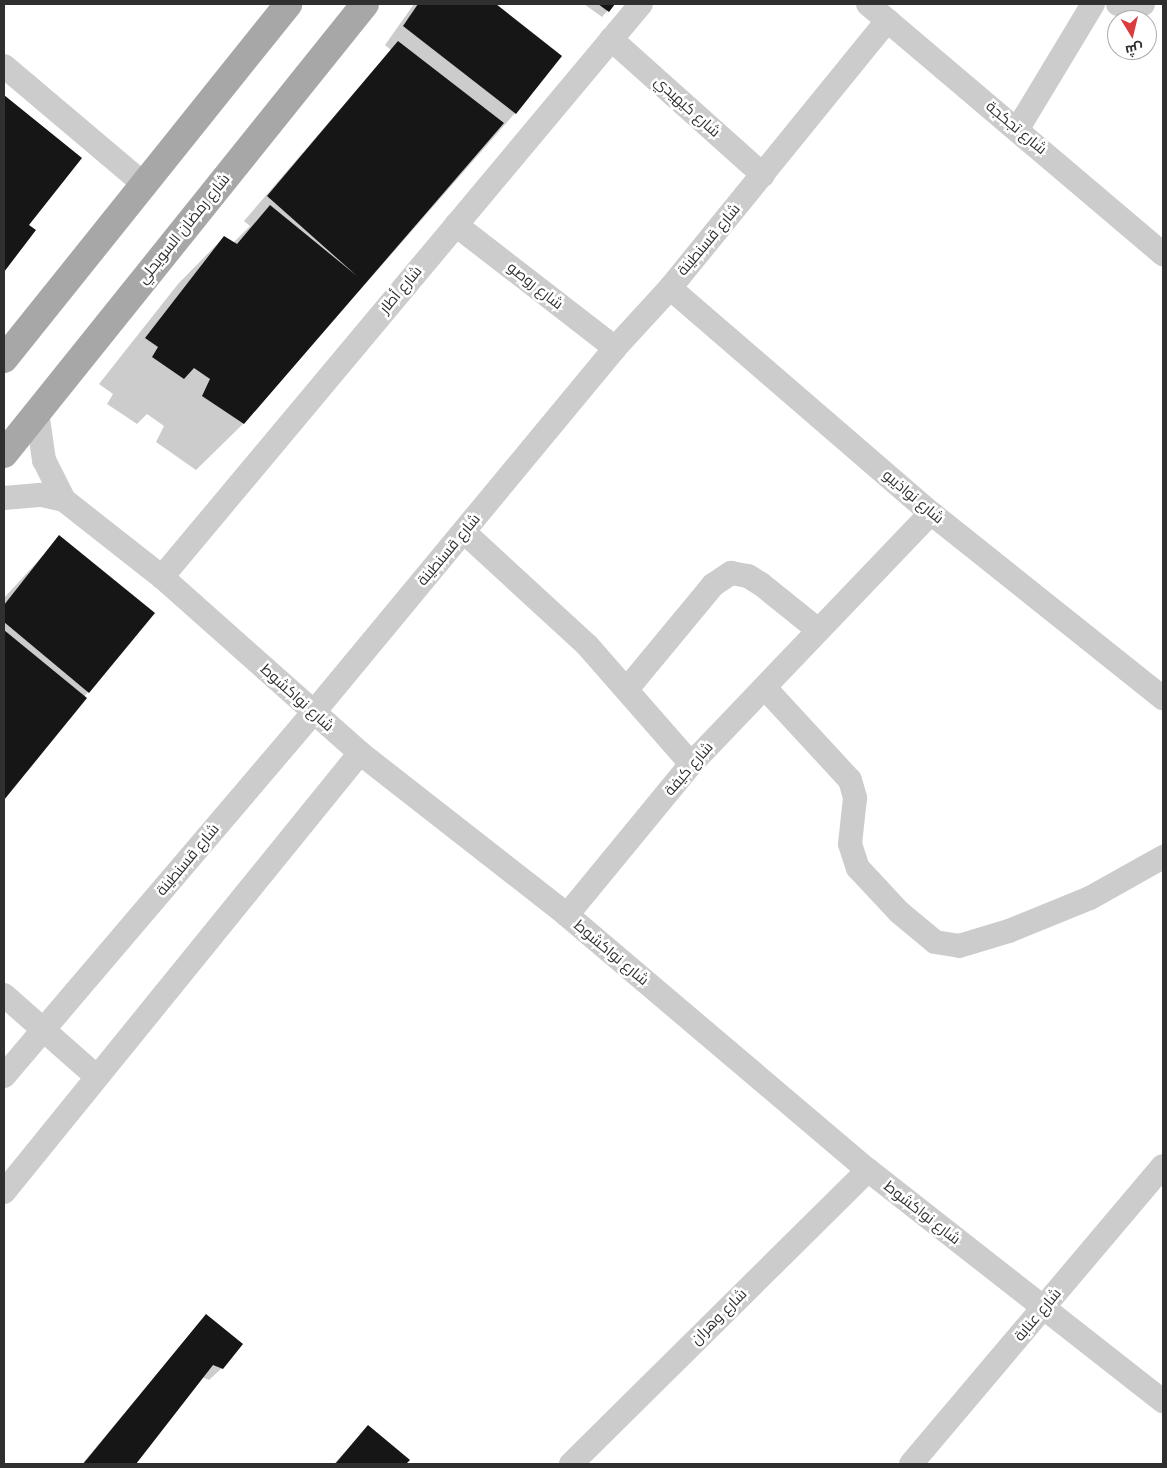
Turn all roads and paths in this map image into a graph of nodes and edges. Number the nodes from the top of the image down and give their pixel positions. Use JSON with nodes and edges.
{"nodes":[{"id":1,"x":288,"y":4,"type":"edge"},
{"id":2,"x":365,"y":4,"type":"edge"},
{"id":3,"x":641,"y":4,"type":"edge"},
{"id":4,"x":868,"y":4,"type":"edge"},
{"id":5,"x":1093,"y":4,"type":"edge"},
{"id":6,"x":1118,"y":4,"type":"edge"},
{"id":7,"x":1143,"y":4,"type":"edge"},
{"id":8,"x":888,"y":20,"type":"junction"},
{"id":9,"x":611,"y":39,"type":"junction"},
{"id":10,"x":4,"y":66,"type":"edge"},
{"id":11,"x":1017,"y":130,"type":"junction"},
{"id":12,"x":763,"y":176,"type":"junction"},
{"id":13,"x":145,"y":185,"type":"junction"},
{"id":14,"x":456,"y":225,"type":"junction"},
{"id":15,"x":1163,"y":254,"type":"edge"},
{"id":16,"x":670,"y":288,"type":"junction"},
{"id":17,"x":8,"y":346,"type":"edge"},
{"id":18,"x":615,"y":348,"type":"junction"},
{"id":19,"x":37,"y":412,"type":"junction"},
{"id":20,"x":4,"y":454,"type":"edge"},
{"id":21,"x":4,"y":498,"type":"edge"},
{"id":22,"x":64,"y":500,"type":"junction"},
{"id":23,"x":931,"y":513,"type":"junction"},
{"id":24,"x":464,"y":532,"type":"junction"},
{"id":25,"x":162,"y":577,"type":"junction"},
{"id":26,"x":817,"y":629,"type":"junction"},
{"id":27,"x":764,"y":688,"type":"junction"},
{"id":28,"x":627,"y":689,"type":"junction"},
{"id":29,"x":1162,"y":695,"type":"edge"},
{"id":30,"x":314,"y":712,"type":"junction"},
{"id":31,"x":360,"y":752,"type":"junction"},
{"id":32,"x":691,"y":764,"type":"junction"},
{"id":33,"x":1163,"y":857,"type":"edge"},
{"id":34,"x":566,"y":916,"type":"junction"},
{"id":35,"x":4,"y":995,"type":"edge"},
{"id":36,"x":43,"y":1030,"type":"junction"},
{"id":37,"x":4,"y":1076,"type":"edge"},
{"id":38,"x":98,"y":1077,"type":"junction"},
{"id":39,"x":1163,"y":1166,"type":"edge"},
{"id":40,"x":868,"y":1170,"type":"junction"},
{"id":41,"x":4,"y":1192,"type":"edge"},
{"id":42,"x":1043,"y":1308,"type":"junction"},
{"id":43,"x":1163,"y":1401,"type":"edge"},
{"id":44,"x":570,"y":1464,"type":"edge"},
{"id":45,"x":911,"y":1464,"type":"edge"}],
"edges":[{"from":1,"to":13,"type":"main road"},
{"from":2,"to":19,"type":"main road","name":"شارع رمضان السويحلي"},
{"from":3,"to":9,"type":"street","name":"شارع أطار"},
{"from":4,"to":8,"type":"street","name":"شارع تجكجة"},
{"from":5,"to":11,"type":"street"},
{"from":6,"to":7,"type":"street"},
{"from":8,"to":11,"type":"street","name":"شارع تجكجة"},
{"from":8,"to":12,"type":"street","name":"شارع قسنطينة"},
{"from":9,"to":12,"type":"street","name":"شارع كيهيدي"},
{"from":9,"to":14,"type":"street","name":"شارع أطار"},
{"from":10,"to":13,"type":"street"},
{"from":11,"to":15,"type":"street","name":"شارع تجكجة"},
{"from":12,"to":16,"type":"street","name":"شارع قسنطينة"},
{"from":13,"to":17,"type":"main road"},
{"from":14,"to":18,"type":"street","name":"شارع روصو"},
{"from":14,"to":25,"type":"street","name":"شارع أطار"},
{"from":16,"to":18,"type":"street","name":"شارع قسنطينة"},
{"from":16,"to":23,"type":"street","name":"شارع نواذيبو"},
{"from":18,"to":24,"type":"street","name":"شارع قسنطينة"},
{"from":19,"to":20,"type":"main road","name":"شارع رمضان السويحلي"},
{"from":19,"to":22,"type":"street"},
{"from":21,"to":22,"type":"street"},
{"from":22,"to":25,"type":"street","name":"شارع نواكشوط"},
{"from":23,"to":26,"type":"street","name":"شارع كيفة"},
{"from":23,"to":29,"type":"street","name":"شارع نواذيبو"},
{"from":24,"to":28,"type":"street"},
{"from":24,"to":30,"type":"street","name":"شارع قسنطينة"},
{"from":25,"to":30,"type":"street","name":"شارع نواكشوط"},
{"from":26,"to":27,"type":"street","name":"شارع كيفة"},
{"from":26,"to":28,"type":"street"},
{"from":27,"to":32,"type":"street","name":"شارع كيفة"},
{"from":27,"to":33,"type":"street"},
{"from":28,"to":32,"type":"street"},
{"from":30,"to":31,"type":"street","name":"شارع نواكشوط"},
{"from":30,"to":36,"type":"street","name":"شارع قسنطينة"},
{"from":31,"to":34,"type":"street","name":"شارع نواكشوط"},
{"from":31,"to":38,"type":"street"},
{"from":32,"to":34,"type":"street","name":"شارع كيفة"},
{"from":34,"to":40,"type":"street","name":"شارع نواكشوط"},
{"from":35,"to":36,"type":"street"},
{"from":36,"to":37,"type":"street","name":"شارع قسنطينة"},
{"from":36,"to":38,"type":"street"},
{"from":38,"to":41,"type":"street"},
{"from":39,"to":42,"type":"street","name":"شارع عنابة"},
{"from":40,"to":42,"type":"street","name":"شارع نواكشوط"},
{"from":40,"to":44,"type":"street","name":"شارع وهران"},
{"from":42,"to":43,"type":"street","name":"شارع نواكشوط"},
{"from":42,"to":45,"type":"street","name":"شارع عنابة"}]}
